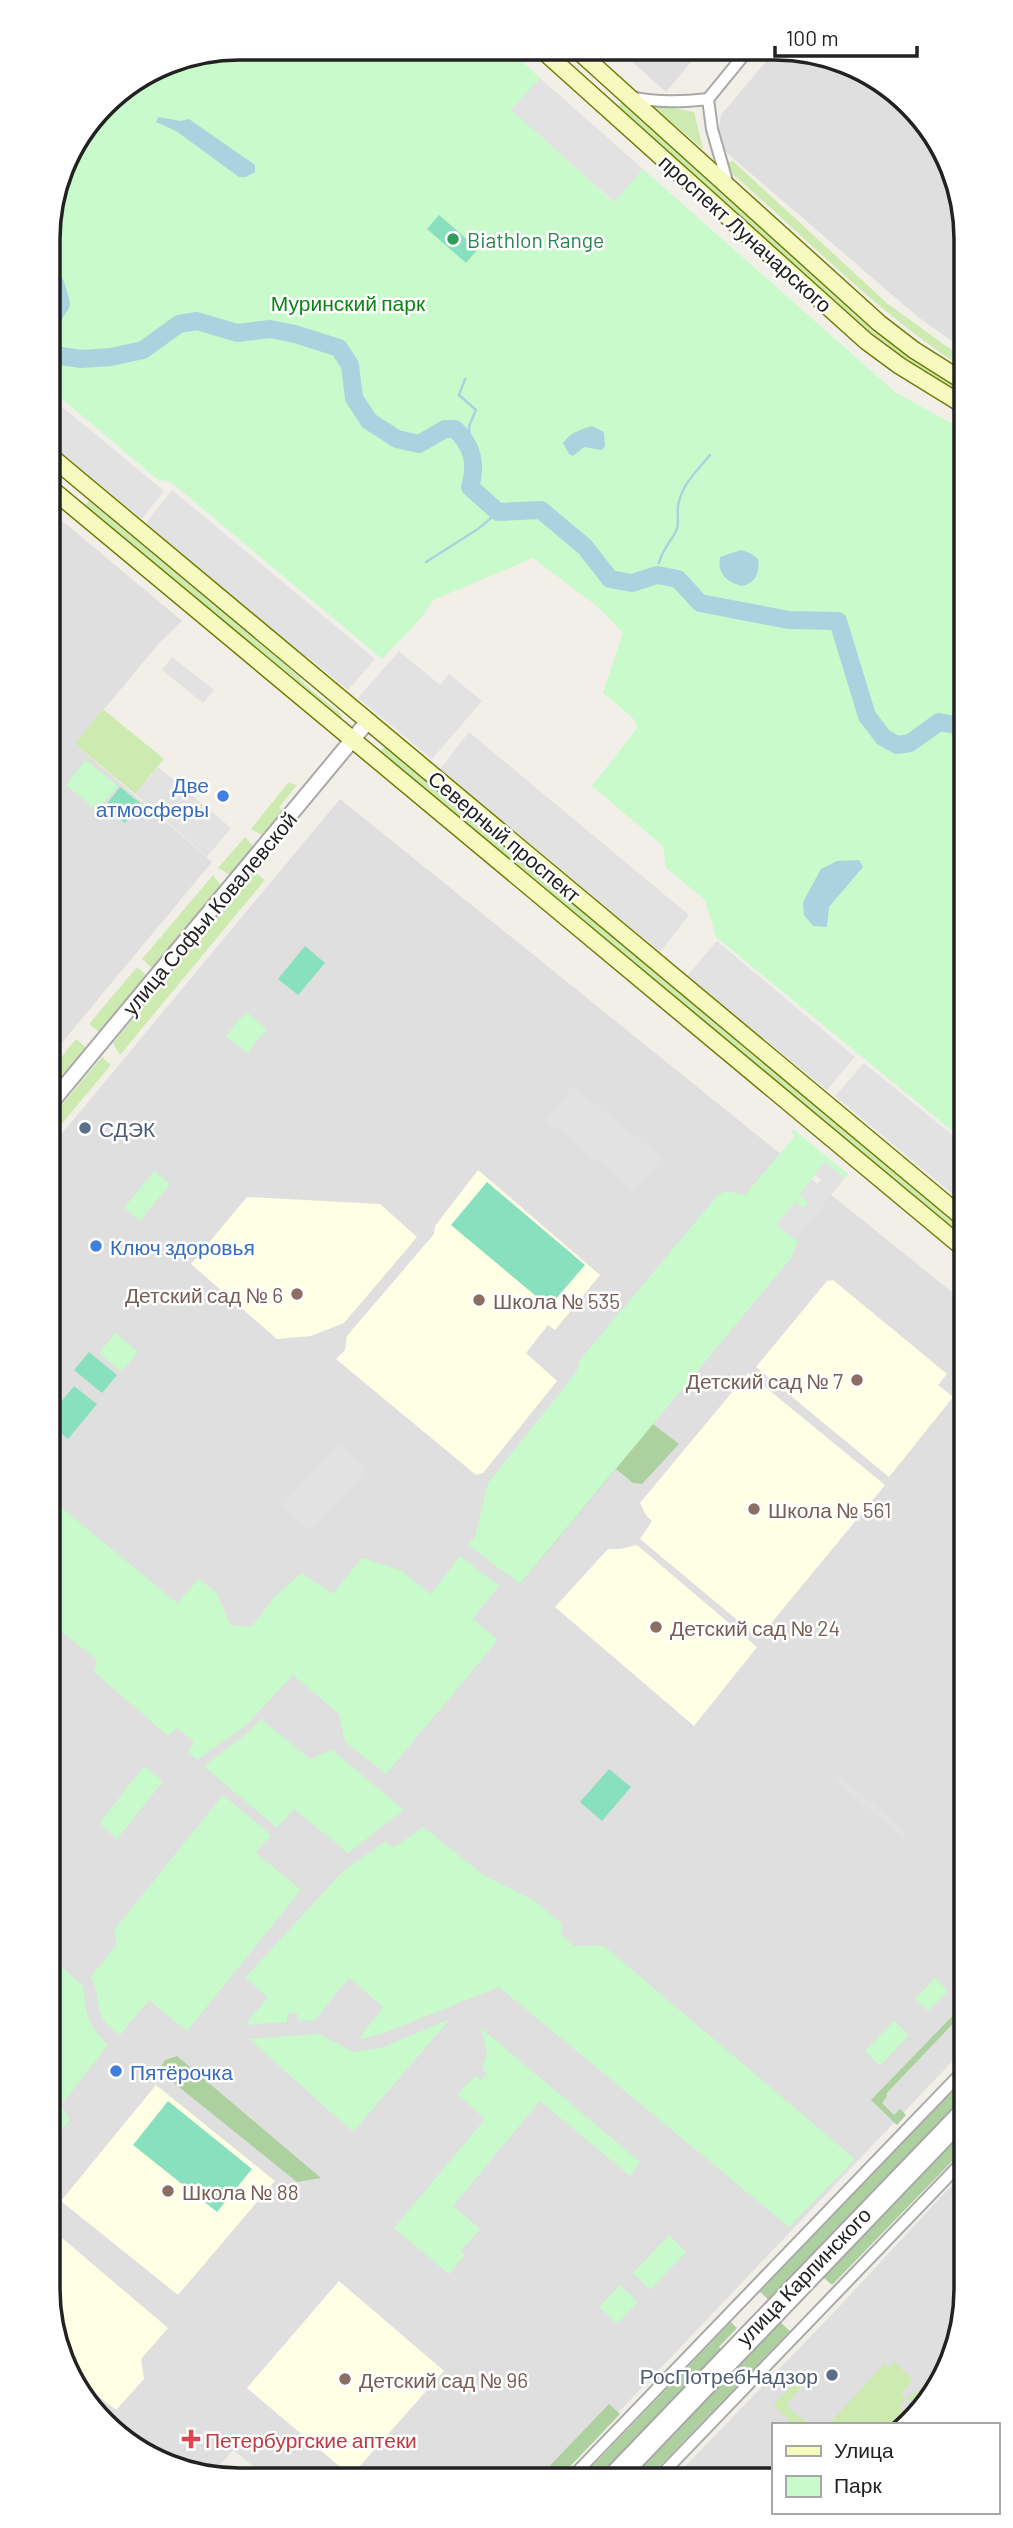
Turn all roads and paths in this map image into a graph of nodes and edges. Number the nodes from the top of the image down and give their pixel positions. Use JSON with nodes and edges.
{"nodes":[{"id":1,"x":553,"y":60,"type":"edge"},
{"id":2,"x":576,"y":60,"type":"edge"},
{"id":3,"x":588,"y":60,"type":"edge"},
{"id":4,"x":740,"y":60,"type":"edge"},
{"id":5,"x":568,"y":73,"type":"junction"},
{"id":6,"x":628,"y":96,"type":"junction"},
{"id":7,"x":708,"y":99,"type":"junction"},
{"id":8,"x":728,"y":185,"type":"junction"},
{"id":9,"x":954,"y":375,"type":"edge"},
{"id":10,"x":954,"y":399,"type":"edge"},
{"id":11,"x":60,"y":464,"type":"edge"},
{"id":12,"x":60,"y":474,"type":"edge"},
{"id":13,"x":60,"y":496,"type":"edge"},
{"id":14,"x":366,"y":724,"type":"junction"},
{"id":15,"x":353,"y":739,"type":"junction"},
{"id":16,"x":60,"y":1092,"type":"edge"},
{"id":17,"x":954,"y":1210,"type":"edge"},
{"id":18,"x":954,"y":1240,"type":"edge"},
{"id":19,"x":953,"y":2080,"type":"edge"},
{"id":20,"x":953,"y":2118,"type":"edge"},
{"id":21,"x":953,"y":2133,"type":"edge"},
{"id":22,"x":953,"y":2171,"type":"edge"},
{"id":23,"x":582,"y":2468,"type":"edge"},
{"id":24,"x":618,"y":2468,"type":"edge"},
{"id":25,"x":633,"y":2468,"type":"edge"},
{"id":26,"x":668,"y":2468,"type":"edge"}],
"edges":[{"from":1,"to":5,"type":"main road","name":"проспект Луначарского"},
{"from":2,"to":5,"type":"main road"},
{"from":3,"to":6,"type":"main road","name":"проспект Луначарского"},
{"from":4,"to":7,"type":"street"},
{"from":5,"to":10,"type":"main road","name":"проспект Луначарского"},
{"from":6,"to":7,"type":"street"},
{"from":6,"to":8,"type":"main road","name":"проспект Луначарского"},
{"from":7,"to":8,"type":"street"},
{"from":8,"to":9,"type":"main road","name":"проспект Луначарского"},
{"from":11,"to":14,"type":"main road","name":"Северный проспект"},
{"from":12,"to":14,"type":"street","name":"Северный проспект"},
{"from":13,"to":15,"type":"main road","name":"Северный проспект"},
{"from":14,"to":15,"type":"street","name":"улица Софьи Ковалевской"},
{"from":14,"to":17,"type":"main road","name":"Северный проспект"},
{"from":15,"to":16,"type":"street","name":"улица Софьи Ковалевской"},
{"from":15,"to":18,"type":"main road","name":"Северный проспект"},
{"from":19,"to":23,"type":"street"},
{"from":20,"to":24,"type":"street","name":"улица Карпинского"},
{"from":21,"to":25,"type":"street","name":"улица Карпинского"},
{"from":22,"to":26,"type":"street"}]}
